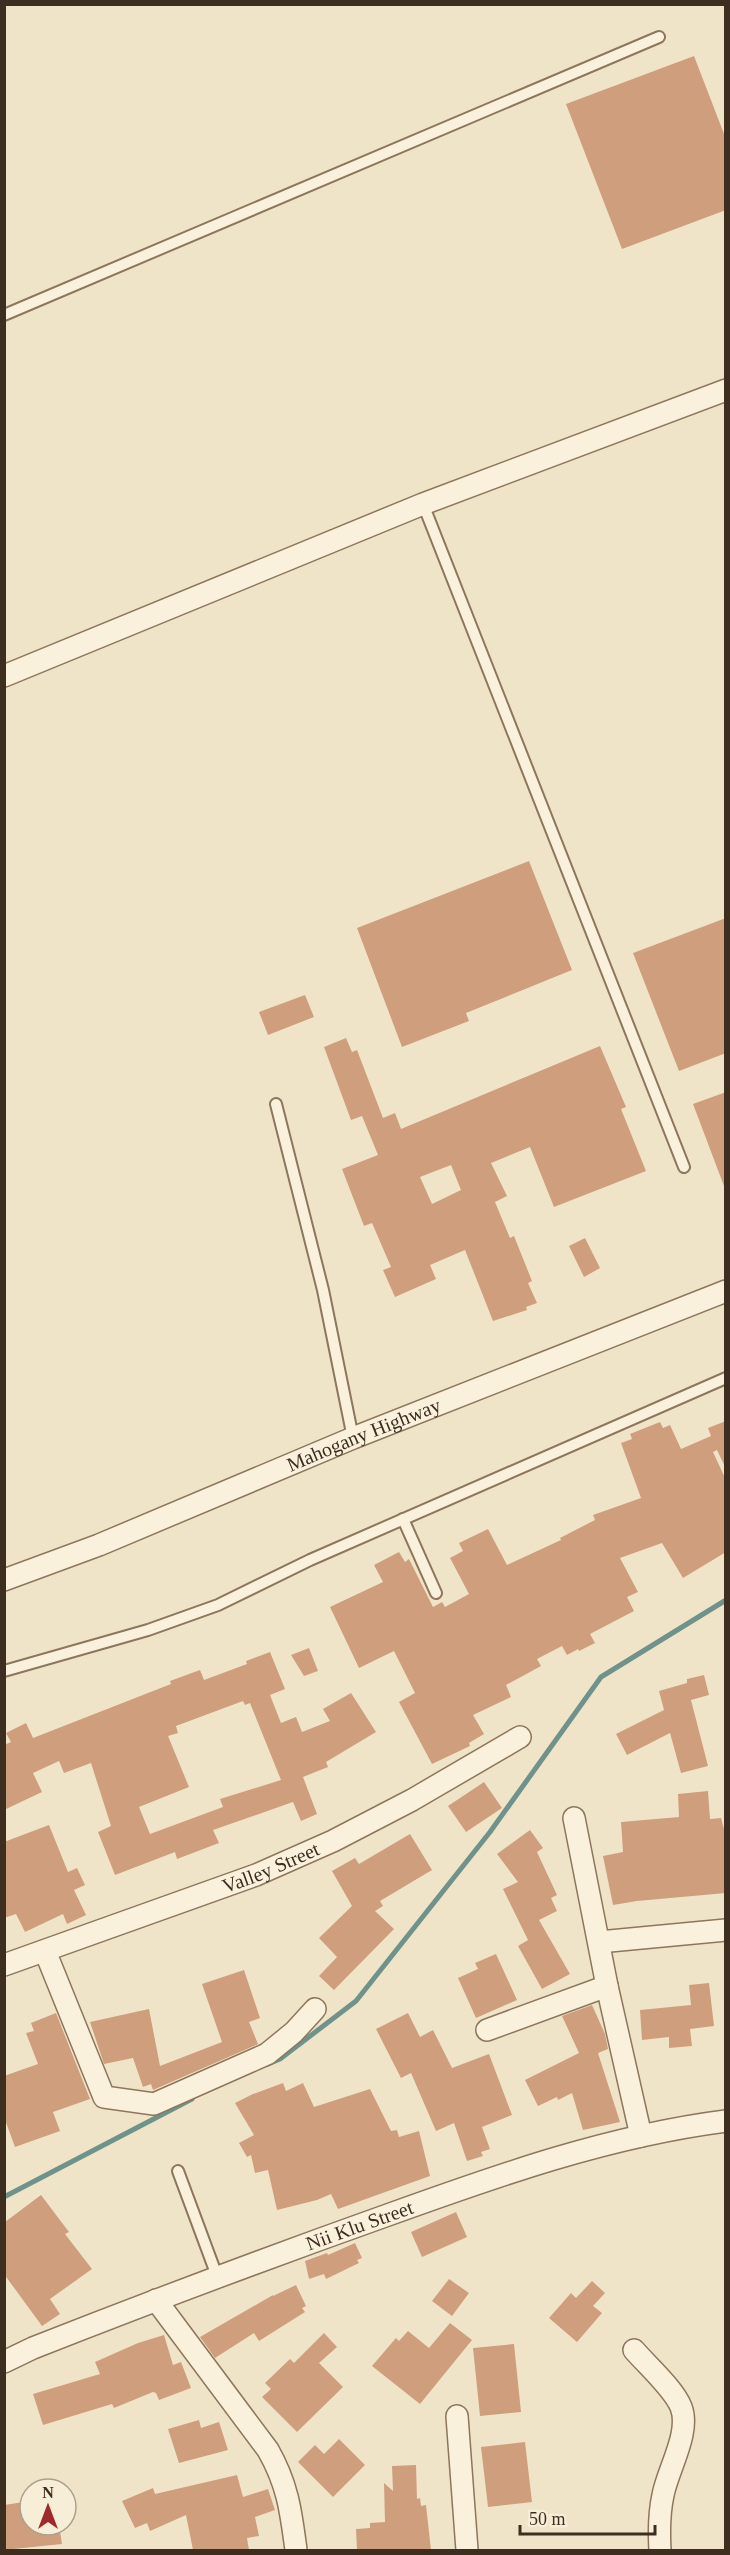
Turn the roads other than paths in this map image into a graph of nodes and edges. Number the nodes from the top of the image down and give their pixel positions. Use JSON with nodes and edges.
{"nodes":[{"id":1,"x":659,"y":37,"type":"dead end"},
{"id":2,"x":4,"y":315,"type":"edge"},
{"id":3,"x":726,"y":390,"type":"edge"},
{"id":4,"x":423,"y":504,"type":"junction"},
{"id":5,"x":4,"y":676,"type":"edge"},
{"id":6,"x":276,"y":1104,"type":"dead end"},
{"id":7,"x":684,"y":1167,"type":"dead end"},
{"id":8,"x":726,"y":1291,"type":"edge"},
{"id":9,"x":726,"y":1378,"type":"edge"},
{"id":10,"x":353,"y":1438,"type":"junction"},
{"id":11,"x":403,"y":1519,"type":"junction"},
{"id":12,"x":4,"y":1580,"type":"edge"},
{"id":13,"x":436,"y":1593,"type":"dead end"},
{"id":14,"x":4,"y":1671,"type":"edge"},
{"id":15,"x":520,"y":1737,"type":"dead end"},
{"id":16,"x":574,"y":1818,"type":"dead end"},
{"id":17,"x":726,"y":1930,"type":"edge"},
{"id":18,"x":598,"y":1942,"type":"junction"},
{"id":19,"x":45,"y":1952,"type":"junction"},
{"id":20,"x":4,"y":1965,"type":"edge"},
{"id":21,"x":607,"y":1986,"type":"junction"},
{"id":22,"x":315,"y":2009,"type":"dead end"},
{"id":23,"x":487,"y":2030,"type":"dead end"},
{"id":24,"x":726,"y":2121,"type":"edge"},
{"id":25,"x":641,"y":2136,"type":"junction"},
{"id":26,"x":178,"y":2171,"type":"dead end"},
{"id":27,"x":217,"y":2276,"type":"junction"},
{"id":28,"x":156,"y":2300,"type":"junction"},
{"id":29,"x":634,"y":2350,"type":"dead end"},
{"id":30,"x":4,"y":2362,"type":"edge"},
{"id":31,"x":457,"y":2416,"type":"dead end"},
{"id":32,"x":296,"y":2550,"type":"edge"},
{"id":33,"x":467,"y":2550,"type":"edge"},
{"id":34,"x":660,"y":2550,"type":"edge"}],
"edges":[{"from":1,"to":2,"type":"lane"},
{"from":3,"to":4,"type":"street"},
{"from":4,"to":5,"type":"street"},
{"from":4,"to":7,"type":"lane"},
{"from":6,"to":10,"type":"lane"},
{"from":8,"to":10,"type":"street","name":"Mahogany Highway"},
{"from":9,"to":11,"type":"lane"},
{"from":10,"to":12,"type":"street","name":"Mahogany Highway"},
{"from":11,"to":13,"type":"lane"},
{"from":11,"to":14,"type":"lane"},
{"from":15,"to":19,"type":"street","name":"Valley Street"},
{"from":16,"to":18,"type":"street"},
{"from":17,"to":18,"type":"street"},
{"from":18,"to":21,"type":"street"},
{"from":19,"to":20,"type":"street","name":"Valley Street"},
{"from":19,"to":22,"type":"street"},
{"from":21,"to":23,"type":"street"},
{"from":21,"to":25,"type":"street"},
{"from":24,"to":25,"type":"street","name":"Nii Klu Street"},
{"from":25,"to":27,"type":"street","name":"Nii Klu Street"},
{"from":26,"to":27,"type":"lane"},
{"from":27,"to":28,"type":"street","name":"Nii Klu Street"},
{"from":28,"to":30,"type":"street","name":"Nii Klu Street"},
{"from":28,"to":32,"type":"street"},
{"from":29,"to":34,"type":"street"},
{"from":31,"to":33,"type":"street"}]}
